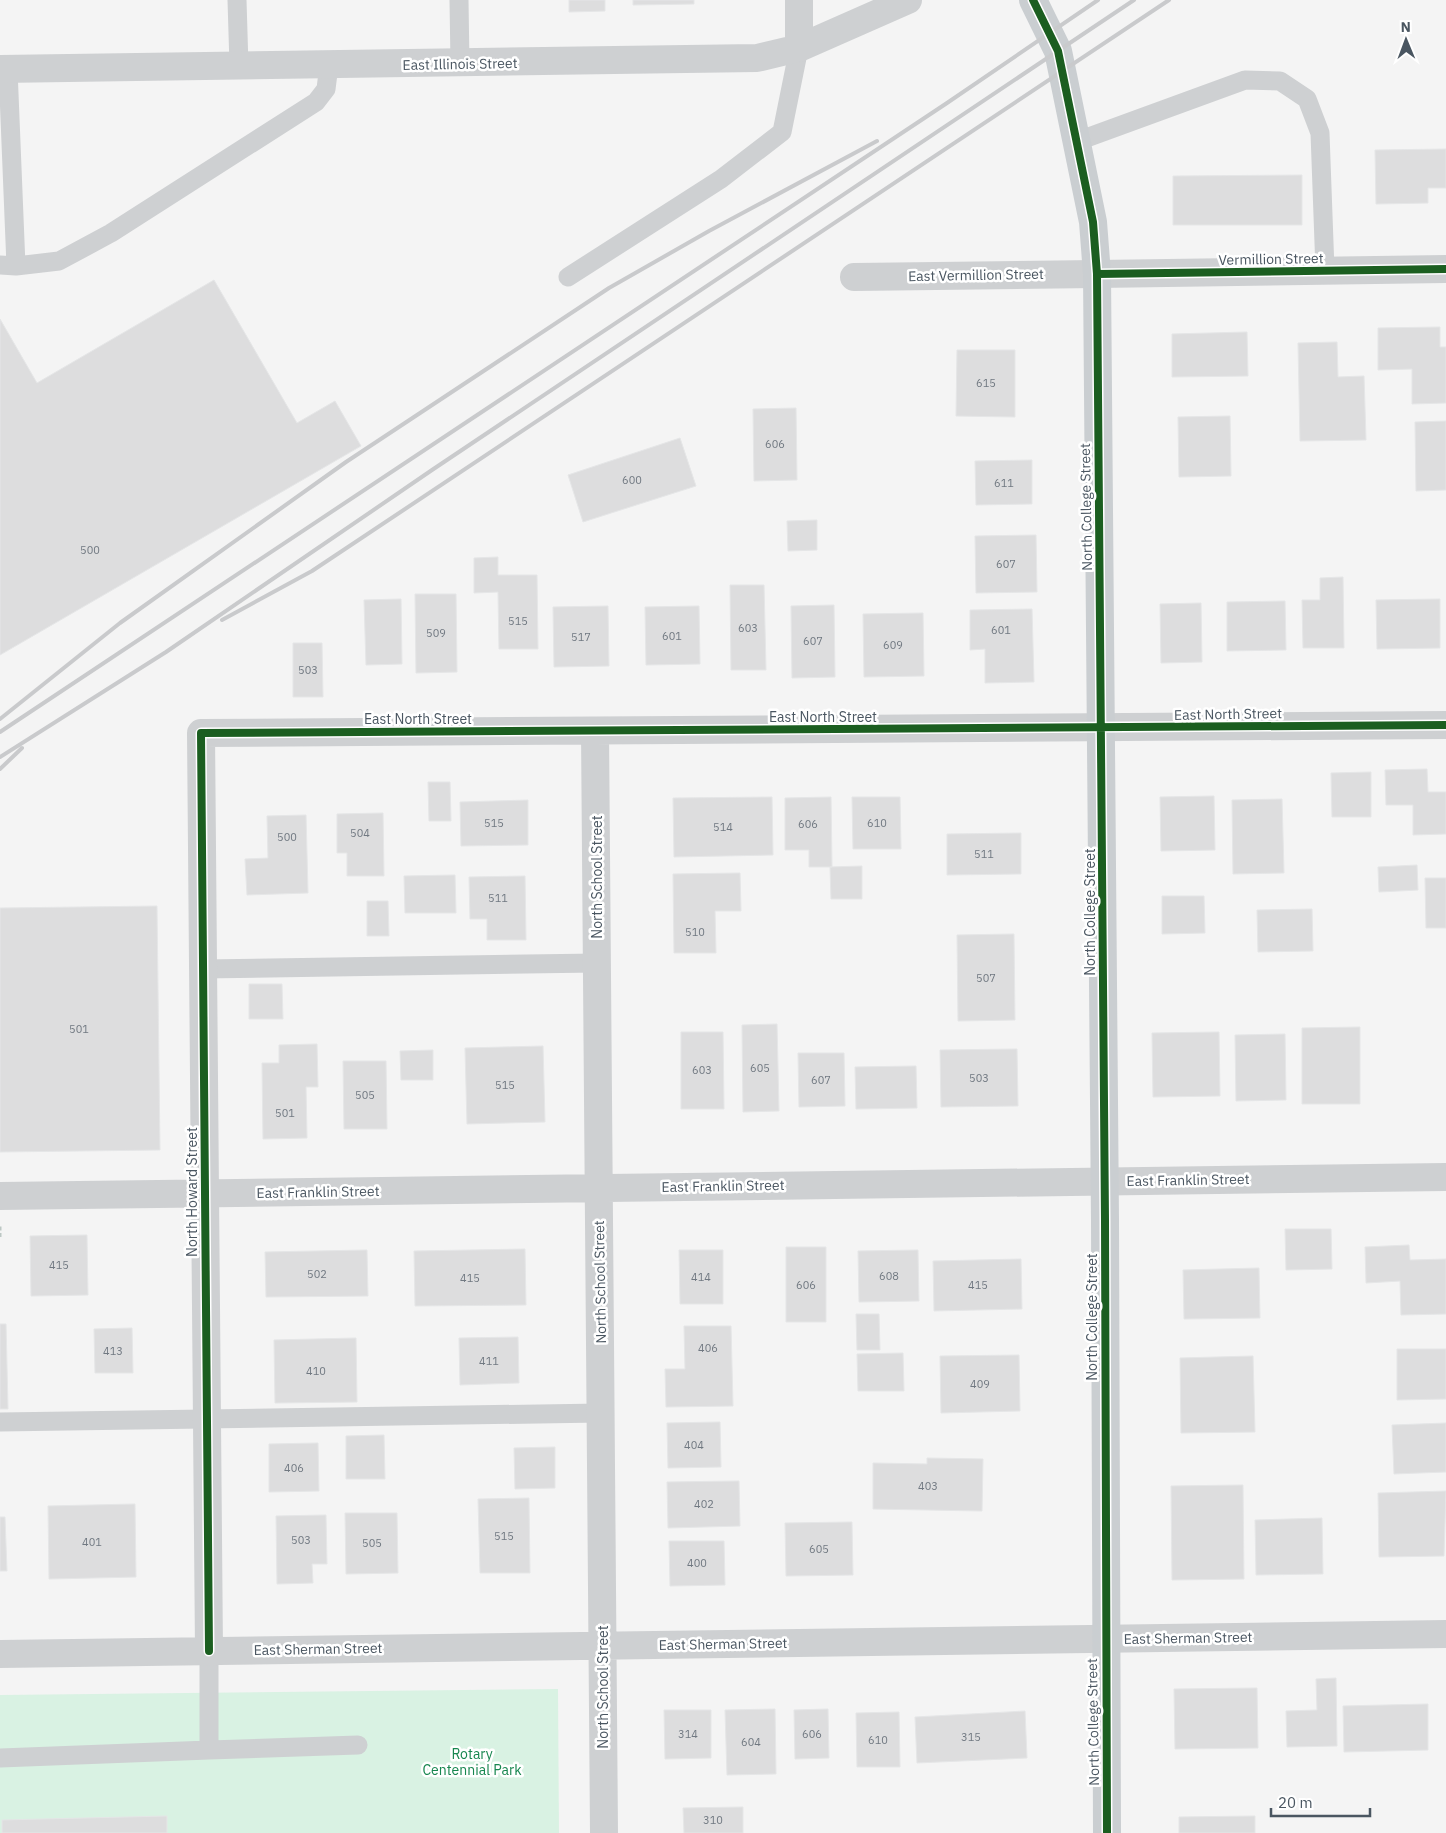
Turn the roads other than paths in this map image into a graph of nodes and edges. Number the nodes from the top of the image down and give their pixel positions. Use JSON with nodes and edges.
{"nodes":[{"id":1,"x":237,"y":0,"type":"edge"},
{"id":2,"x":459,"y":0,"type":"edge"},
{"id":3,"x":799,"y":0,"type":"edge"},
{"id":4,"x":908,"y":0,"type":"edge"},
{"id":5,"x":1033,"y":0,"type":"edge"},
{"id":6,"x":799,"y":48,"type":"junction"},
{"id":7,"x":460,"y":64,"type":"junction"},
{"id":8,"x":329,"y":65,"type":"junction"},
{"id":9,"x":239,"y":66,"type":"junction"},
{"id":10,"x":4,"y":69,"type":"edge"},
{"id":11,"x":1078,"y":141,"type":"junction"},
{"id":12,"x":8,"y":265,"type":"edge"},
{"id":13,"x":1446,"y":269,"type":"edge"},
{"id":14,"x":1325,"y":270,"type":"junction"},
{"id":15,"x":1097,"y":274,"type":"junction"},
{"id":16,"x":568,"y":277,"type":"dead end"},
{"id":17,"x":854,"y":277,"type":"dead end"},
{"id":18,"x":1446,"y":724,"type":"edge"},
{"id":19,"x":1101,"y":728,"type":"junction"},
{"id":20,"x":595,"y":731,"type":"junction"},
{"id":21,"x":201,"y":733,"type":"joint"},
{"id":22,"x":597,"y":963,"type":"junction"},
{"id":23,"x":203,"y":969,"type":"junction"},
{"id":24,"x":1446,"y":1177,"type":"edge"},
{"id":25,"x":1105,"y":1182,"type":"junction"},
{"id":26,"x":599,"y":1188,"type":"junction"},
{"id":27,"x":205,"y":1194,"type":"junction"},
{"id":28,"x":0,"y":1196,"type":"edge"},
{"id":29,"x":601,"y":1413,"type":"junction"},
{"id":30,"x":207,"y":1419,"type":"junction"},
{"id":31,"x":0,"y":1422,"type":"edge"},
{"id":32,"x":1446,"y":1634,"type":"edge"},
{"id":33,"x":1105,"y":1639,"type":"junction"},
{"id":34,"x":603,"y":1645,"type":"junction"},
{"id":35,"x":209,"y":1651,"type":"junction"},
{"id":36,"x":0,"y":1654,"type":"edge"},
{"id":37,"x":358,"y":1744,"type":"dead end"},
{"id":38,"x":209,"y":1750,"type":"junction"},
{"id":39,"x":0,"y":1758,"type":"edge"},
{"id":40,"x":604,"y":1833,"type":"edge"},
{"id":41,"x":1107,"y":1833,"type":"edge"}],
"edges":[{"from":1,"to":9,"type":"lane"},
{"from":2,"to":7,"type":"lane"},
{"from":3,"to":6,"type":"street"},
{"from":4,"to":6,"type":"street","name":"East Illinois Street"},
{"from":5,"to":11,"type":"main road","name":"North College Street"},
{"from":6,"to":7,"type":"street","name":"East Illinois Street"},
{"from":6,"to":16,"type":"lane"},
{"from":7,"to":8,"type":"street","name":"East Illinois Street"},
{"from":8,"to":9,"type":"street","name":"East Illinois Street"},
{"from":8,"to":12,"type":"lane"},
{"from":9,"to":10,"type":"street","name":"East Illinois Street"},
{"from":10,"to":12,"type":"lane"},
{"from":11,"to":14,"type":"lane"},
{"from":11,"to":15,"type":"main road","name":"North College Street"},
{"from":13,"to":14,"type":"street","name":"Vermillion Street"},
{"from":14,"to":15,"type":"street","name":"Vermillion Street"},
{"from":15,"to":17,"type":"street","name":"East Vermillion Street"},
{"from":15,"to":19,"type":"main road","name":"North College Street"},
{"from":18,"to":19,"type":"street","name":"East North Street"},
{"from":19,"to":20,"type":"street","name":"East North Street"},
{"from":19,"to":25,"type":"main road","name":"North College Street"},
{"from":20,"to":21,"type":"street","name":"East North Street"},
{"from":20,"to":22,"type":"street","name":"North School Street"},
{"from":21,"to":23,"type":"street","name":"North Howard Street"},
{"from":22,"to":23,"type":"lane"},
{"from":22,"to":26,"type":"street","name":"North School Street"},
{"from":23,"to":27,"type":"street","name":"North Howard Street"},
{"from":24,"to":25,"type":"street","name":"East Franklin Street"},
{"from":25,"to":26,"type":"street","name":"East Franklin Street"},
{"from":25,"to":33,"type":"main road","name":"North College Street"},
{"from":26,"to":27,"type":"street","name":"East Franklin Street"},
{"from":26,"to":29,"type":"street","name":"North School Street"},
{"from":27,"to":28,"type":"street","name":"East Franklin Street"},
{"from":27,"to":30,"type":"street","name":"North Howard Street"},
{"from":29,"to":30,"type":"lane"},
{"from":29,"to":34,"type":"street","name":"North School Street"},
{"from":30,"to":31,"type":"lane"},
{"from":30,"to":35,"type":"street","name":"North Howard Street"},
{"from":32,"to":33,"type":"street","name":"East Sherman Street"},
{"from":33,"to":34,"type":"street","name":"East Sherman Street"},
{"from":33,"to":41,"type":"main road","name":"North College Street"},
{"from":34,"to":35,"type":"street","name":"East Sherman Street"},
{"from":34,"to":40,"type":"street","name":"North School Street"},
{"from":35,"to":36,"type":"street","name":"East Sherman Street"},
{"from":35,"to":38,"type":"lane"},
{"from":37,"to":38,"type":"lane"},
{"from":38,"to":39,"type":"lane"}]}
